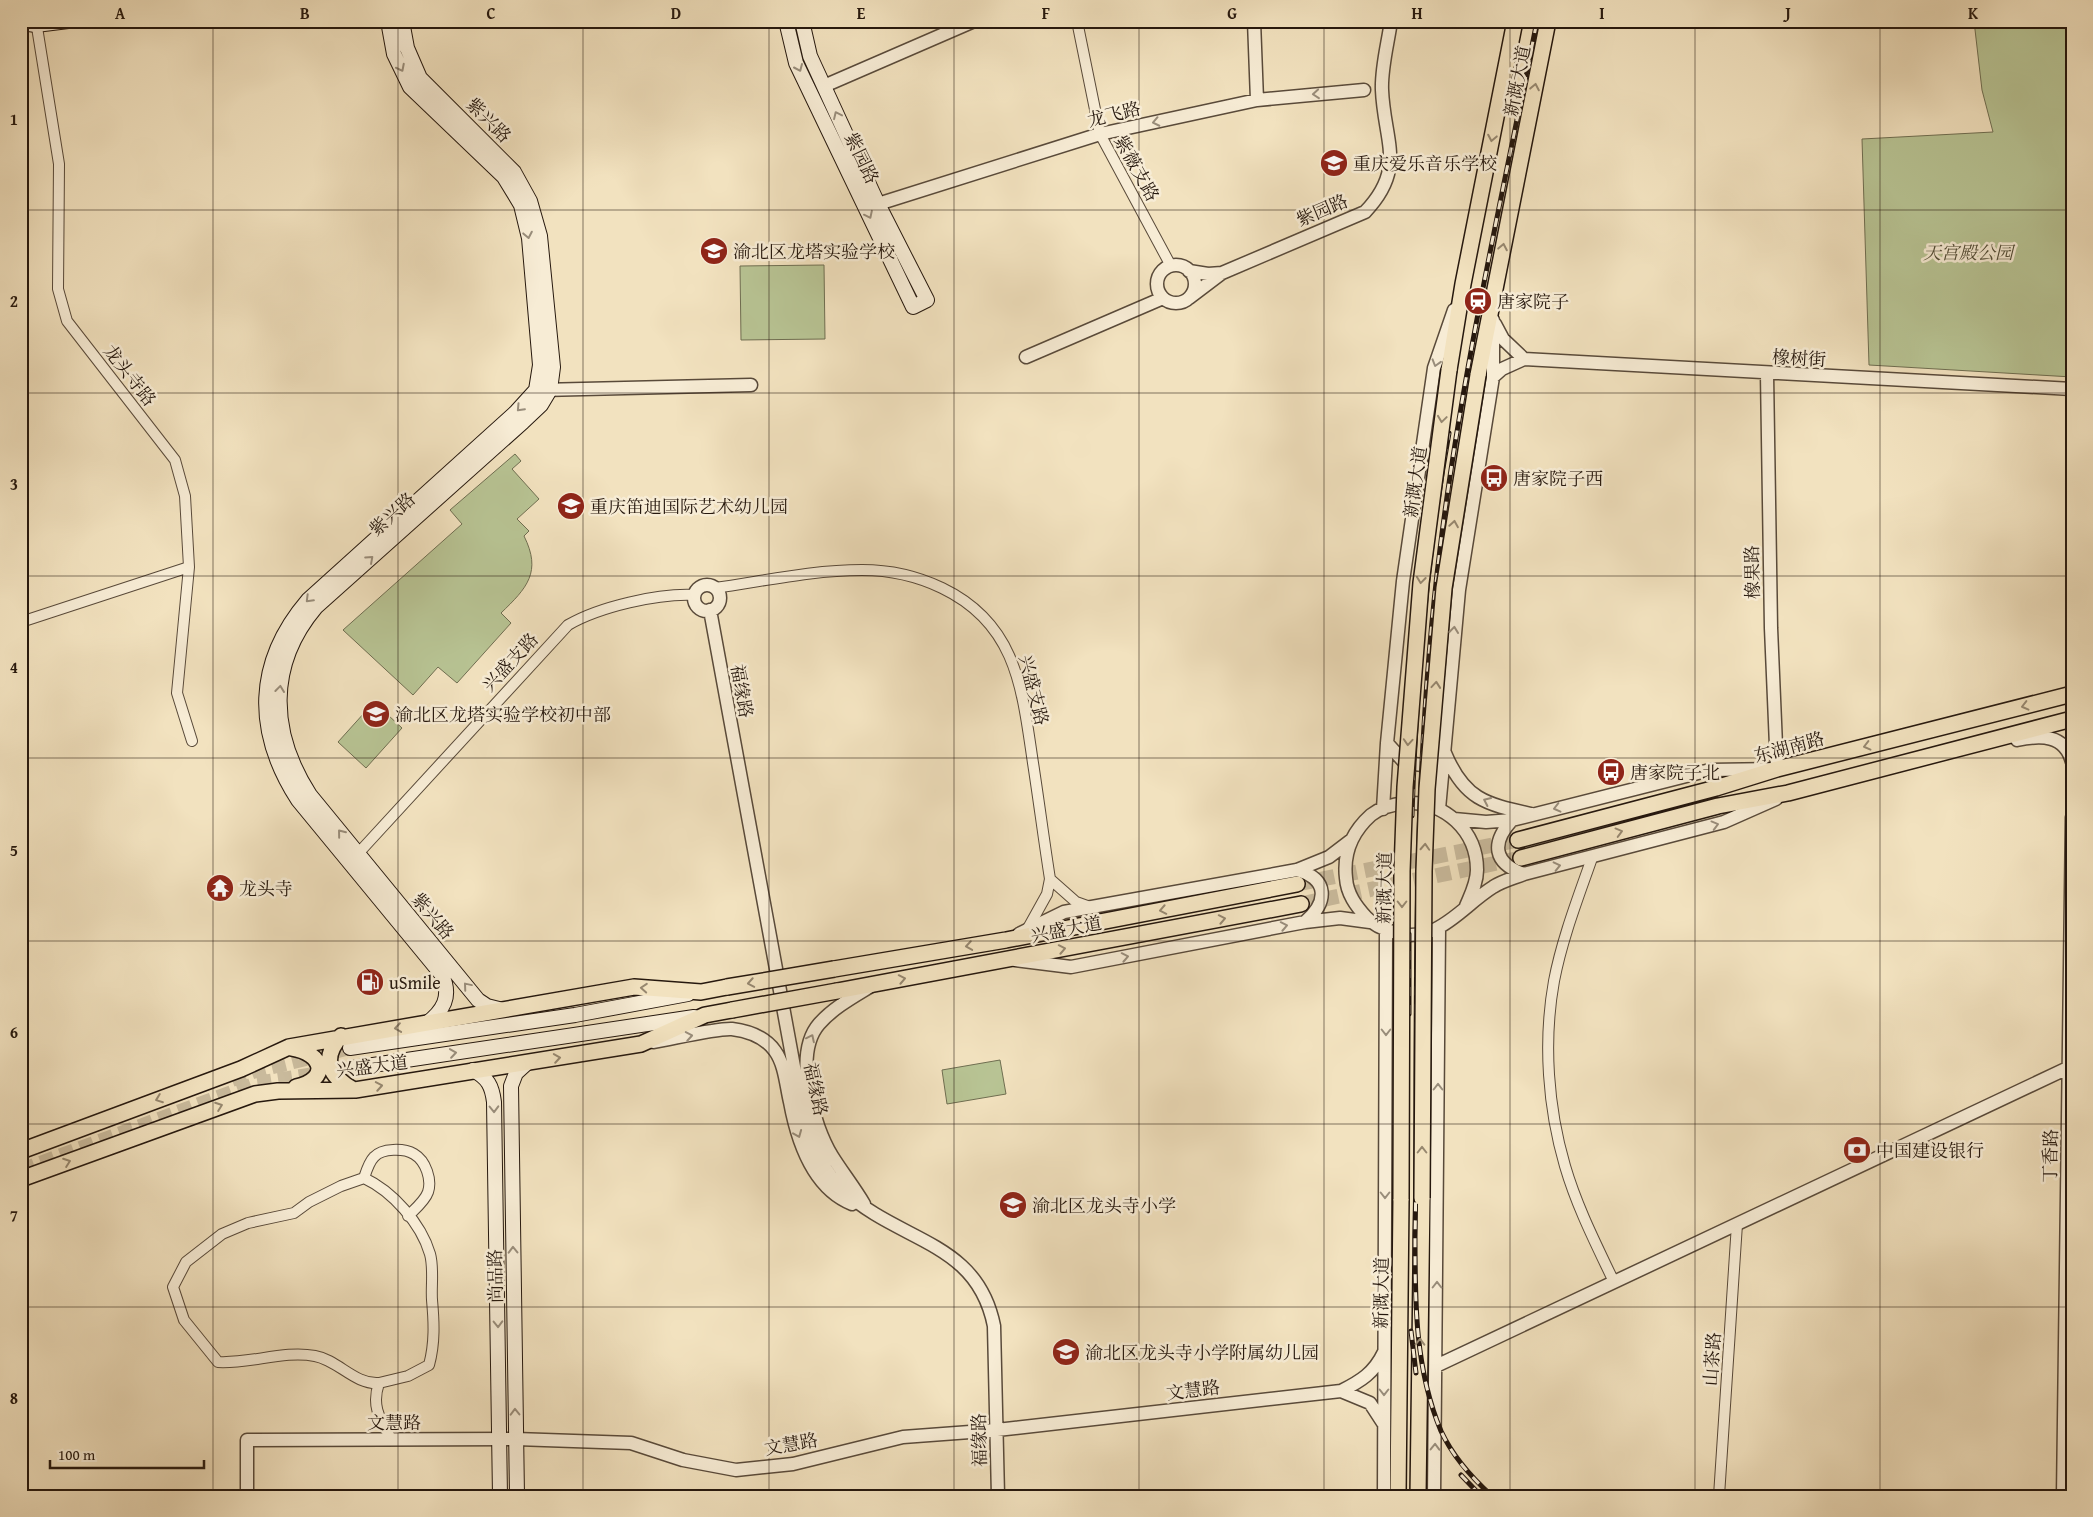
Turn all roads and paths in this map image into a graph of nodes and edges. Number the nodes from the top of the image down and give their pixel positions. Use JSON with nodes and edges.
{"nodes":[{"id":1,"x":68,"y":21,"type":"edge"},
{"id":2,"x":388,"y":21,"type":"edge"},
{"id":3,"x":402,"y":21,"type":"edge"},
{"id":4,"x":786,"y":21,"type":"edge"},
{"id":5,"x":802,"y":21,"type":"edge"},
{"id":6,"x":974,"y":21,"type":"edge"},
{"id":7,"x":1077,"y":21,"type":"edge"},
{"id":8,"x":1254,"y":21,"type":"edge"},
{"id":9,"x":1391,"y":21,"type":"edge"},
{"id":10,"x":1515,"y":21,"type":"edge"},
{"id":11,"x":1548,"y":21,"type":"edge"},
{"id":12,"x":21,"y":23,"type":"edge"},
{"id":13,"x":36,"y":23,"type":"edge"},
{"id":14,"x":1385,"y":67,"type":"junction"},
{"id":15,"x":824,"y":86,"type":"junction"},
{"id":16,"x":1364,"y":90,"type":"junction"},
{"id":17,"x":1257,"y":100,"type":"junction"},
{"id":18,"x":1384,"y":107,"type":"junction"},
{"id":19,"x":1100,"y":134,"type":"junction"},
{"id":20,"x":878,"y":204,"type":"junction"},
{"id":21,"x":1172,"y":266,"type":"junction"},
{"id":22,"x":1189,"y":271,"type":"junction"},
{"id":23,"x":1222,"y":274,"type":"junction"},
{"id":24,"x":1463,"y":284,"type":"junction"},
{"id":25,"x":1493,"y":295,"type":"junction"},
{"id":26,"x":1163,"y":298,"type":"junction"},
{"id":27,"x":1189,"y":298,"type":"junction"},
{"id":28,"x":1493,"y":320,"type":"junction"},
{"id":29,"x":1026,"y":357,"type":"dead end"},
{"id":30,"x":1524,"y":359,"type":"junction"},
{"id":31,"x":1767,"y":374,"type":"junction"},
{"id":32,"x":1493,"y":377,"type":"junction"},
{"id":33,"x":751,"y":385,"type":"dead end"},
{"id":34,"x":2072,"y":389,"type":"edge"},
{"id":35,"x":543,"y":390,"type":"junction"},
{"id":36,"x":189,"y":567,"type":"junction"},
{"id":37,"x":715,"y":588,"type":"junction"},
{"id":38,"x":694,"y":595,"type":"junction"},
{"id":39,"x":710,"y":610,"type":"junction"},
{"id":40,"x":21,"y":622,"type":"edge"},
{"id":41,"x":2072,"y":694,"type":"edge"},
{"id":42,"x":2070,"y":720,"type":"edge"},
{"id":43,"x":192,"y":741,"type":"dead end"},
{"id":44,"x":1387,"y":743,"type":"junction"},
{"id":45,"x":1443,"y":748,"type":"junction"},
{"id":46,"x":1938,"y":753,"type":"junction"},
{"id":47,"x":2072,"y":762,"type":"edge"},
{"id":48,"x":1776,"y":769,"type":"junction"},
{"id":49,"x":1788,"y":793,"type":"junction"},
{"id":50,"x":1383,"y":809,"type":"junction"},
{"id":51,"x":1440,"y":809,"type":"junction"},
{"id":52,"x":1534,"y":814,"type":"junction"},
{"id":53,"x":2072,"y":817,"type":"edge"},
{"id":54,"x":1454,"y":819,"type":"junction"},
{"id":55,"x":1512,"y":820,"type":"junction"},
{"id":56,"x":1518,"y":840,"type":"tunnel mouth"},
{"id":57,"x":1350,"y":842,"type":"junction"},
{"id":58,"x":1521,"y":858,"type":"tunnel mouth"},
{"id":59,"x":1592,"y":858,"type":"junction"},
{"id":60,"x":353,"y":859,"type":"junction"},
{"id":61,"x":1524,"y":874,"type":"junction"},
{"id":62,"x":1297,"y":877,"type":"junction"},
{"id":63,"x":1050,"y":879,"type":"junction"},
{"id":64,"x":1302,"y":904,"type":"tunnel mouth"},
{"id":65,"x":1466,"y":906,"type":"junction"},
{"id":66,"x":1090,"y":908,"type":"junction"},
{"id":67,"x":1305,"y":922,"type":"junction"},
{"id":68,"x":1370,"y":922,"type":"junction"},
{"id":69,"x":1439,"y":929,"type":"junction"},
{"id":70,"x":1027,"y":930,"type":"junction"},
{"id":71,"x":1386,"y":931,"type":"junction"},
{"id":72,"x":1006,"y":940,"type":"junction"},
{"id":73,"x":1008,"y":959,"type":"junction"},
{"id":74,"x":874,"y":984,"type":"junction"},
{"id":75,"x":701,"y":992,"type":"junction"},
{"id":76,"x":1438,"y":999,"type":"junction"},
{"id":77,"x":1386,"y":1001,"type":"junction"},
{"id":78,"x":506,"y":1010,"type":"junction"},
{"id":79,"x":705,"y":1015,"type":"junction"},
{"id":80,"x":426,"y":1024,"type":"junction"},
{"id":81,"x":345,"y":1042,"type":"junction"},
{"id":82,"x":641,"y":1044,"type":"junction"},
{"id":83,"x":289,"y":1047,"type":"junction"},
{"id":84,"x":528,"y":1062,"type":"junction"},
{"id":85,"x":2070,"y":1067,"type":"edge"},
{"id":86,"x":353,"y":1068,"type":"tunnel mouth"},
{"id":87,"x":473,"y":1070,"type":"junction"},
{"id":88,"x":355,"y":1090,"type":"junction"},
{"id":89,"x":278,"y":1091,"type":"junction"},
{"id":90,"x":21,"y":1151,"type":"edge"},
{"id":91,"x":364,"y":1178,"type":"junction"},
{"id":92,"x":21,"y":1179,"type":"edge"},
{"id":93,"x":867,"y":1210,"type":"junction"},
{"id":94,"x":408,"y":1216,"type":"junction"},
{"id":95,"x":1738,"y":1224,"type":"junction"},
{"id":96,"x":1614,"y":1282,"type":"junction"},
{"id":97,"x":1384,"y":1352,"type":"junction"},
{"id":98,"x":1436,"y":1366,"type":"junction"},
{"id":99,"x":379,"y":1383,"type":"junction"},
{"id":100,"x":1341,"y":1391,"type":"junction"},
{"id":101,"x":1384,"y":1424,"type":"junction"},
{"id":102,"x":997,"y":1430,"type":"junction"},
{"id":103,"x":391,"y":1439,"type":"junction"},
{"id":104,"x":500,"y":1439,"type":"junction"},
{"id":105,"x":516,"y":1439,"type":"junction"},
{"id":106,"x":248,"y":1496,"type":"edge"},
{"id":107,"x":500,"y":1496,"type":"edge"},
{"id":108,"x":517,"y":1496,"type":"edge"},
{"id":109,"x":998,"y":1496,"type":"edge"},
{"id":110,"x":1384,"y":1496,"type":"edge"},
{"id":111,"x":1398,"y":1496,"type":"edge"},
{"id":112,"x":1418,"y":1496,"type":"edge"},
{"id":113,"x":1434,"y":1496,"type":"edge"},
{"id":114,"x":1719,"y":1496,"type":"edge"},
{"id":115,"x":2063,"y":1496,"type":"edge"}],
"edges":[{"from":1,"to":13,"type":"main road"},
{"from":2,"to":35,"type":"main road","name":"紫兴路","one_way":true},
{"from":3,"to":35,"type":"main road","name":"紫兴路"},
{"from":4,"to":20,"type":"main road","name":"紫园路","one_way":true},
{"from":5,"to":15,"type":"main road","name":"紫园路"},
{"from":6,"to":15,"type":"street"},
{"from":7,"to":19,"type":"street","name":"紫薇支路"},
{"from":8,"to":17,"type":"street"},
{"from":9,"to":14,"type":"street","name":"紫园路"},
{"from":10,"to":24,"type":"main road","name":"新溉大道","one_way":true},
{"from":25,"to":11,"type":"main road","name":"新溉大道","one_way":true},
{"from":12,"to":13,"type":"main road"},
{"from":13,"to":36,"type":"street","name":"龙头寺路"},
{"from":14,"to":16,"type":"street"},
{"from":14,"to":18,"type":"street","name":"紫园路"},
{"from":20,"to":15,"type":"main road","name":"紫园路","one_way":true},
{"from":16,"to":17,"type":"street","name":"龙飞路","one_way":true},
{"from":16,"to":18,"type":"street"},
{"from":17,"to":19,"type":"street","name":"龙飞路","one_way":true},
{"from":18,"to":23,"type":"street","name":"紫园路"},
{"from":19,"to":20,"type":"street","name":"龙飞路"},
{"from":19,"to":21,"type":"street","name":"紫薇支路"},
{"from":21,"to":22,"type":"street"},
{"from":21,"to":26,"type":"street"},
{"from":22,"to":23,"type":"street"},
{"from":22,"to":27,"type":"street"},
{"from":23,"to":27,"type":"street","name":"紫园路"},
{"from":24,"to":44,"type":"street","name":"新溉大道","one_way":true},
{"from":24,"to":111,"type":"main road","name":"新溉大道","one_way":true,"bridge":true},
{"from":25,"to":28,"type":"street","name":"新溉大道"},
{"from":112,"to":25,"type":"main road","name":"新溉大道","one_way":true,"bridge":true},
{"from":26,"to":27,"type":"street"},
{"from":26,"to":29,"type":"street"},
{"from":28,"to":30,"type":"street"},
{"from":28,"to":32,"type":"street","name":"新溉大道"},
{"from":30,"to":31,"type":"street","name":"橡树街"},
{"from":30,"to":32,"type":"street"},
{"from":31,"to":34,"type":"street","name":"橡树街"},
{"from":31,"to":48,"type":"street","name":"橡果路"},
{"from":45,"to":32,"type":"street","name":"新溉大道","one_way":true},
{"from":33,"to":35,"type":"street"},
{"from":35,"to":60,"type":"main road","name":"紫兴路"},
{"from":36,"to":40,"type":"street"},
{"from":36,"to":43,"type":"street","name":"龙头寺路"},
{"from":37,"to":38,"type":"street"},
{"from":37,"to":39,"type":"street","name":"福缘路"},
{"from":37,"to":63,"type":"street","name":"兴盛支路"},
{"from":38,"to":39,"type":"street"},
{"from":38,"to":60,"type":"street","name":"兴盛支路"},
{"from":39,"to":93,"type":"street","name":"福缘路"},
{"from":41,"to":48,"type":"main road","name":"东湖南路","one_way":true},
{"from":42,"to":46,"type":"main road"},
{"from":44,"to":45,"type":"street"},
{"from":44,"to":50,"type":"street","name":"新溉大道"},
{"from":45,"to":51,"type":"street","name":"新溉大道"},
{"from":52,"to":45,"type":"street","one_way":true},
{"from":46,"to":47,"type":"street"},
{"from":46,"to":49,"type":"main road"},
{"from":48,"to":52,"type":"street","one_way":true},
{"from":48,"to":56,"type":"main road","name":"东湖南路"},
{"from":58,"to":49,"type":"main road","one_way":true},
{"from":59,"to":49,"type":"street","one_way":true},
{"from":50,"to":51,"type":"street"},
{"from":50,"to":57,"type":"street"},
{"from":51,"to":54,"type":"street"},
{"from":52,"to":55,"type":"street"},
{"from":53,"to":85,"type":"street","name":"丁香路"},
{"from":54,"to":55,"type":"street"},
{"from":54,"to":65,"type":"street"},
{"from":55,"to":61,"type":"street"},
{"from":57,"to":62,"type":"street"},
{"from":57,"to":68,"type":"street"},
{"from":61,"to":59,"type":"street","one_way":true},
{"from":59,"to":96,"type":"street"},
{"from":78,"to":60,"type":"main road","name":"紫兴路","one_way":true},
{"from":60,"to":80,"type":"main road","name":"紫兴路"},
{"from":61,"to":65,"type":"street"},
{"from":62,"to":66,"type":"street"},
{"from":62,"to":67,"type":"street"},
{"from":62,"to":72,"type":"main road","name":"兴盛大道","one_way":true},
{"from":63,"to":66,"type":"street"},
{"from":63,"to":70,"type":"street"},
{"from":73,"to":64,"type":"main road","name":"兴盛大道","one_way":true},
{"from":65,"to":69,"type":"street"},
{"from":66,"to":70,"type":"street"},
{"from":67,"to":68,"type":"street"},
{"from":73,"to":67,"type":"street","one_way":true},
{"from":68,"to":71,"type":"street"},
{"from":69,"to":71,"type":"street"},
{"from":69,"to":76,"type":"street"},
{"from":70,"to":72,"type":"street"},
{"from":71,"to":77,"type":"street","name":"新溉大道"},
{"from":72,"to":75,"type":"main road","name":"兴盛大道","one_way":true,"bridge":true},
{"from":74,"to":73,"type":"main road","name":"兴盛大道","one_way":true},
{"from":74,"to":79,"type":"main road","name":"兴盛大道","bridge":true},
{"from":93,"to":74,"type":"street","one_way":true},
{"from":75,"to":78,"type":"main road","name":"兴盛大道","one_way":true},
{"from":75,"to":81,"type":"main road"},
{"from":76,"to":77,"type":"street"},
{"from":98,"to":76,"type":"street","one_way":true},
{"from":77,"to":97,"type":"street","name":"新溉大道","one_way":true},
{"from":78,"to":80,"type":"main road","name":"兴盛大道"},
{"from":79,"to":82,"type":"main road","name":"兴盛大道"},
{"from":86,"to":79,"type":"main road","one_way":true},
{"from":80,"to":81,"type":"main road","name":"兴盛大道","one_way":true},
{"from":81,"to":83,"type":"main road","name":"兴盛大道"},
{"from":81,"to":88,"type":"main road"},
{"from":84,"to":82,"type":"main road","name":"兴盛大道","one_way":true},
{"from":82,"to":93,"type":"street","one_way":true},
{"from":83,"to":89,"type":"main road"},
{"from":83,"to":90,"type":"main road","name":"兴盛大道","one_way":true},
{"from":84,"to":87,"type":"main road","name":"兴盛大道"},
{"from":105,"to":84,"type":"main road","name":"尚品路","one_way":true},
{"from":85,"to":95,"type":"street"},
{"from":85,"to":115,"type":"street","name":"丁香路"},
{"from":88,"to":87,"type":"main road","name":"兴盛大道","one_way":true},
{"from":87,"to":104,"type":"main road","name":"尚品路","one_way":true},
{"from":88,"to":89,"type":"main road","name":"兴盛大道"},
{"from":92,"to":89,"type":"main road","name":"兴盛大道","one_way":true},
{"from":91,"to":94,"type":"street"},
{"from":91,"to":94,"type":"street"},
{"from":91,"to":99,"type":"street"},
{"from":93,"to":102,"type":"street","name":"福缘路"},
{"from":94,"to":99,"type":"street"},
{"from":95,"to":96,"type":"street"},
{"from":95,"to":114,"type":"street","name":"山茶路"},
{"from":96,"to":98,"type":"street"},
{"from":97,"to":100,"type":"street"},
{"from":97,"to":101,"type":"street","name":"新溉大道","one_way":true},
{"from":113,"to":98,"type":"street","one_way":true},
{"from":99,"to":103,"type":"street"},
{"from":100,"to":101,"type":"street"},
{"from":100,"to":102,"type":"street","name":"文慧路"},
{"from":101,"to":110,"type":"street","name":"新溉大道"},
{"from":102,"to":105,"type":"street","name":"文慧路"},
{"from":102,"to":109,"type":"street","name":"福缘路"},
{"from":103,"to":104,"type":"street","name":"文慧路"},
{"from":103,"to":106,"type":"street","name":"文慧路"},
{"from":104,"to":105,"type":"street","name":"文慧路"},
{"from":104,"to":107,"type":"main road","name":"尚品路"},
{"from":105,"to":108,"type":"main road","name":"尚品路"}]}
